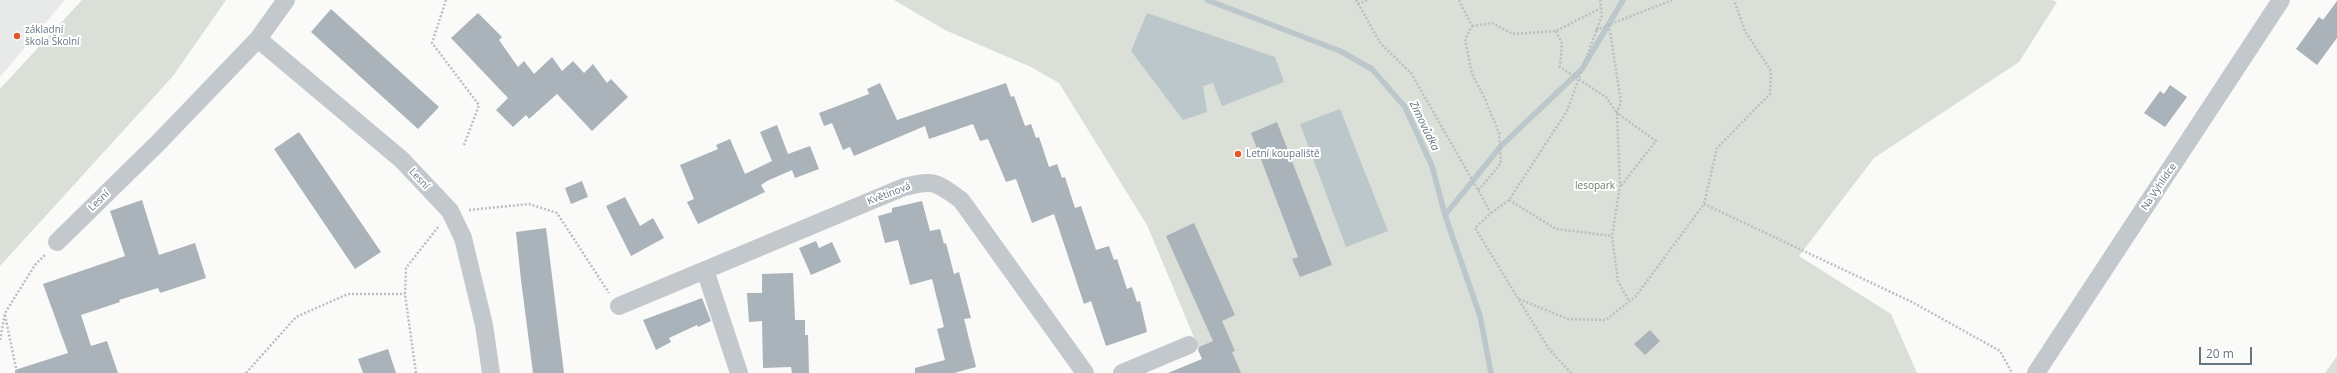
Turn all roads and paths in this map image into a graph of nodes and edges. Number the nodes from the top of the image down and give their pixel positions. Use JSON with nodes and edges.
{"nodes":[{"id":1,"x":286,"y":0,"type":"edge"},
{"id":2,"x":446,"y":0,"type":"edge"},
{"id":3,"x":1356,"y":0,"type":"edge"},
{"id":4,"x":1367,"y":0,"type":"edge"},
{"id":5,"x":1459,"y":0,"type":"edge"},
{"id":6,"x":1600,"y":0,"type":"edge"},
{"id":7,"x":1672,"y":0,"type":"edge"},
{"id":8,"x":1734,"y":0,"type":"edge"},
{"id":9,"x":2281,"y":0,"type":"edge"},
{"id":10,"x":1358,"y":4,"type":"junction"},
{"id":11,"x":1601,"y":8,"type":"junction"},
{"id":12,"x":1609,"y":25,"type":"junction"},
{"id":13,"x":1472,"y":26,"type":"junction"},
{"id":14,"x":1596,"y":30,"type":"junction"},
{"id":15,"x":1556,"y":31,"type":"junction"},
{"id":16,"x":258,"y":39,"type":"junction"},
{"id":17,"x":1578,"y":80,"type":"junction"},
{"id":18,"x":1618,"y":113,"type":"junction"},
{"id":19,"x":464,"y":145,"type":"dead end"},
{"id":20,"x":1620,"y":187,"type":"junction"},
{"id":21,"x":1478,"y":191,"type":"junction"},
{"id":22,"x":1509,"y":200,"type":"junction"},
{"id":23,"x":1704,"y":204,"type":"junction"},
{"id":24,"x":450,"y":211,"type":"junction"},
{"id":25,"x":1491,"y":213,"type":"junction"},
{"id":26,"x":1612,"y":236,"type":"junction"},
{"id":27,"x":57,"y":242,"type":"joint"},
{"id":28,"x":705,"y":270,"type":"junction"},
{"id":29,"x":404,"y":294,"type":"junction"},
{"id":30,"x":1519,"y":299,"type":"junction"},
{"id":31,"x":1629,"y":301,"type":"junction"},
{"id":32,"x":618,"y":306,"type":"joint"},
{"id":33,"x":5,"y":313,"type":"junction"},
{"id":34,"x":0,"y":340,"type":"edge"},
{"id":35,"x":1189,"y":345,"type":"dead end"},
{"id":36,"x":17,"y":373,"type":"edge"},
{"id":37,"x":246,"y":373,"type":"edge"},
{"id":38,"x":416,"y":373,"type":"edge"},
{"id":39,"x":491,"y":373,"type":"edge"},
{"id":40,"x":739,"y":373,"type":"edge"},
{"id":41,"x":1085,"y":373,"type":"edge"},
{"id":42,"x":1122,"y":373,"type":"edge"},
{"id":43,"x":1572,"y":373,"type":"edge"},
{"id":44,"x":2012,"y":373,"type":"edge"},
{"id":45,"x":2036,"y":373,"type":"edge"}],
"edges":[{"from":1,"to":16,"type":"street","name":"Lesní"},
{"from":2,"to":19,"type":"path"},
{"from":3,"to":10,"type":"path"},
{"from":4,"to":10,"type":"path"},
{"from":5,"to":13,"type":"path"},
{"from":6,"to":11,"type":"path"},
{"from":7,"to":12,"type":"path"},
{"from":8,"to":23,"type":"path"},
{"from":9,"to":45,"type":"street","name":"Na Vyhlídce"},
{"from":10,"to":21,"type":"path"},
{"from":11,"to":14,"type":"path"},
{"from":11,"to":15,"type":"path"},
{"from":12,"to":14,"type":"path"},
{"from":12,"to":18,"type":"path"},
{"from":13,"to":15,"type":"path"},
{"from":13,"to":21,"type":"path"},
{"from":14,"to":17,"type":"path"},
{"from":15,"to":17,"type":"path"},
{"from":16,"to":24,"type":"street","name":"Lesní"},
{"from":16,"to":27,"type":"street","name":"Lesní"},
{"from":17,"to":18,"type":"path"},
{"from":17,"to":22,"type":"path"},
{"from":18,"to":20,"type":"path"},
{"from":18,"to":20,"type":"path"},
{"from":20,"to":26,"type":"path"},
{"from":21,"to":25,"type":"path"},
{"from":22,"to":25,"type":"path"},
{"from":22,"to":26,"type":"path"},
{"from":23,"to":31,"type":"path"},
{"from":23,"to":44,"type":"path"},
{"from":24,"to":29,"type":"path"},
{"from":24,"to":32,"type":"path"},
{"from":24,"to":39,"type":"street","name":"Lesní"},
{"from":25,"to":30,"type":"path"},
{"from":26,"to":31,"type":"path"},
{"from":27,"to":33,"type":"path"},
{"from":28,"to":32,"type":"street","name":"Květinová"},
{"from":28,"to":40,"type":"street"},
{"from":28,"to":41,"type":"street","name":"Květinová"},
{"from":29,"to":37,"type":"path"},
{"from":29,"to":38,"type":"path"},
{"from":30,"to":31,"type":"path"},
{"from":30,"to":43,"type":"path"},
{"from":33,"to":34,"type":"path"},
{"from":33,"to":36,"type":"path"},
{"from":35,"to":42,"type":"street"}]}
